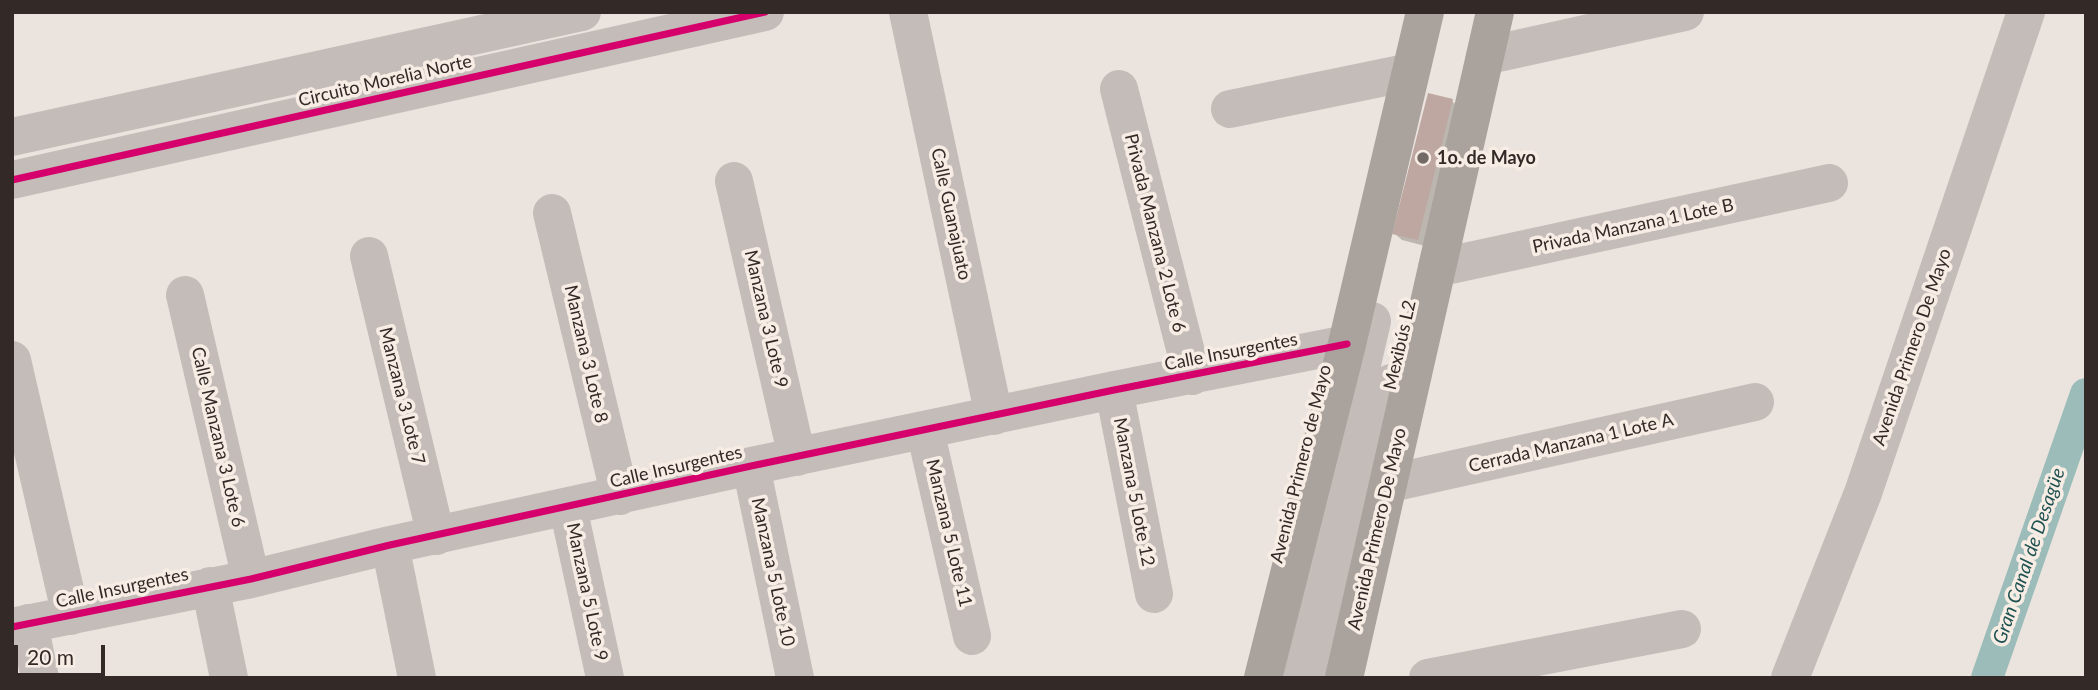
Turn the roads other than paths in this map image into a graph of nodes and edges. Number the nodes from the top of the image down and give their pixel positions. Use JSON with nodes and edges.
{"nodes":[{"id":1,"x":582,"y":12,"type":"edge"},
{"id":2,"x":765,"y":12,"type":"edge"},
{"id":3,"x":908,"y":12,"type":"edge"},
{"id":4,"x":1424,"y":12,"type":"edge"},
{"id":5,"x":1443,"y":12,"type":"edge"},
{"id":6,"x":1477,"y":12,"type":"edge"},
{"id":7,"x":1494,"y":12,"type":"edge"},
{"id":8,"x":1685,"y":12,"type":"edge"},
{"id":9,"x":2026,"y":12,"type":"edge"},
{"id":10,"x":1485,"y":56,"type":"junction"},
{"id":11,"x":1410,"y":72,"type":"junction"},
{"id":12,"x":1119,"y":89,"type":"dead end"},
{"id":13,"x":1230,"y":108,"type":"dead end"},
{"id":14,"x":12,"y":137,"type":"edge"},
{"id":15,"x":12,"y":180,"type":"edge"},
{"id":16,"x":734,"y":181,"type":"dead end"},
{"id":17,"x":1829,"y":183,"type":"dead end"},
{"id":18,"x":552,"y":213,"type":"dead end"},
{"id":19,"x":369,"y":256,"type":"dead end"},
{"id":20,"x":1437,"y":268,"type":"junction"},
{"id":21,"x":185,"y":295,"type":"dead end"},
{"id":22,"x":1347,"y":344,"type":"junction"},
{"id":23,"x":12,"y":360,"type":"edge"},
{"id":24,"x":1192,"y":376,"type":"junction"},
{"id":25,"x":1114,"y":390,"type":"junction"},
{"id":26,"x":1755,"y":402,"type":"dead end"},
{"id":27,"x":994,"y":416,"type":"junction"},
{"id":28,"x":925,"y":430,"type":"junction"},
{"id":29,"x":797,"y":457,"type":"junction"},
{"id":30,"x":751,"y":466,"type":"junction"},
{"id":31,"x":1388,"y":484,"type":"junction"},
{"id":32,"x":620,"y":496,"type":"junction"},
{"id":33,"x":568,"y":507,"type":"junction"},
{"id":34,"x":436,"y":536,"type":"junction"},
{"id":35,"x":390,"y":545,"type":"junction"},
{"id":36,"x":251,"y":579,"type":"junction"},
{"id":37,"x":210,"y":586,"type":"junction"},
{"id":38,"x":1154,"y":594,"type":"dead end"},
{"id":39,"x":71,"y":616,"type":"junction"},
{"id":40,"x":21,"y":625,"type":"edge"},
{"id":41,"x":1682,"y":629,"type":"dead end"},
{"id":42,"x":972,"y":636,"type":"dead end"},
{"id":43,"x":40,"y":678,"type":"edge"},
{"id":44,"x":229,"y":678,"type":"edge"},
{"id":45,"x":417,"y":678,"type":"edge"},
{"id":46,"x":605,"y":678,"type":"edge"},
{"id":47,"x":795,"y":678,"type":"edge"},
{"id":48,"x":1263,"y":678,"type":"edge"},
{"id":49,"x":1289,"y":678,"type":"edge"},
{"id":50,"x":1323,"y":678,"type":"edge"},
{"id":51,"x":1344,"y":678,"type":"edge"},
{"id":52,"x":1428,"y":678,"type":"edge"},
{"id":53,"x":1790,"y":678,"type":"edge"}],
"edges":[{"from":1,"to":14,"type":"street","name":"Circuito Morelia Norte"},
{"from":2,"to":15,"type":"street","name":"Circuito Morelia Norte"},
{"from":3,"to":27,"type":"street","name":"Calle Guanajuato"},
{"from":4,"to":11,"type":"highway","name":"Avenida Primero de Mayo"},
{"from":5,"to":49,"type":"street","name":"Mexibús L2"},
{"from":6,"to":50,"type":"street","name":"Mexibús L2"},
{"from":7,"to":10,"type":"highway","name":"Avenida Primero De Mayo"},
{"from":8,"to":10,"type":"street"},
{"from":9,"to":53,"type":"street","name":"Avenida Primero De Mayo"},
{"from":10,"to":20,"type":"highway","name":"Avenida Primero De Mayo"},
{"from":11,"to":13,"type":"street"},
{"from":11,"to":22,"type":"highway","name":"Avenida Primero de Mayo"},
{"from":12,"to":24,"type":"street","name":"Privada Manzana 2 Lote 6"},
{"from":16,"to":29,"type":"street","name":"Manzana 3 Lote 9"},
{"from":17,"to":20,"type":"street","name":"Privada Manzana 1 Lote B"},
{"from":18,"to":32,"type":"street","name":"Manzana 3 Lote 8"},
{"from":19,"to":34,"type":"street","name":"Manzana 3 Lote 7"},
{"from":20,"to":31,"type":"highway","name":"Avenida Primero De Mayo"},
{"from":21,"to":36,"type":"street","name":"Calle Manzana 3 Lote 6"},
{"from":22,"to":24,"type":"street","name":"Calle Insurgentes"},
{"from":22,"to":48,"type":"highway","name":"Avenida Primero de Mayo"},
{"from":23,"to":39,"type":"street"},
{"from":24,"to":25,"type":"street","name":"Calle Insurgentes"},
{"from":25,"to":27,"type":"street","name":"Calle Insurgentes"},
{"from":25,"to":38,"type":"street","name":"Manzana 5 Lote 12"},
{"from":26,"to":31,"type":"street","name":"Cerrada Manzana 1 Lote A"},
{"from":27,"to":28,"type":"street","name":"Calle Insurgentes"},
{"from":28,"to":29,"type":"street","name":"Calle Insurgentes"},
{"from":28,"to":42,"type":"street","name":"Manzana 5 Lote 11"},
{"from":29,"to":30,"type":"street","name":"Calle Insurgentes"},
{"from":30,"to":32,"type":"street","name":"Calle Insurgentes"},
{"from":30,"to":47,"type":"street","name":"Manzana 5 Lote 10"},
{"from":31,"to":51,"type":"highway","name":"Avenida Primero De Mayo"},
{"from":32,"to":33,"type":"street","name":"Calle Insurgentes"},
{"from":33,"to":34,"type":"street","name":"Calle Insurgentes"},
{"from":33,"to":46,"type":"street","name":"Manzana 5 Lote 9"},
{"from":34,"to":35,"type":"street","name":"Calle Insurgentes"},
{"from":35,"to":36,"type":"street","name":"Calle Insurgentes"},
{"from":35,"to":45,"type":"street"},
{"from":36,"to":37,"type":"street","name":"Calle Insurgentes"},
{"from":37,"to":39,"type":"street","name":"Calle Insurgentes"},
{"from":37,"to":44,"type":"street"},
{"from":39,"to":40,"type":"street","name":"Calle Insurgentes"},
{"from":40,"to":43,"type":"street"},
{"from":41,"to":52,"type":"street"}]}
